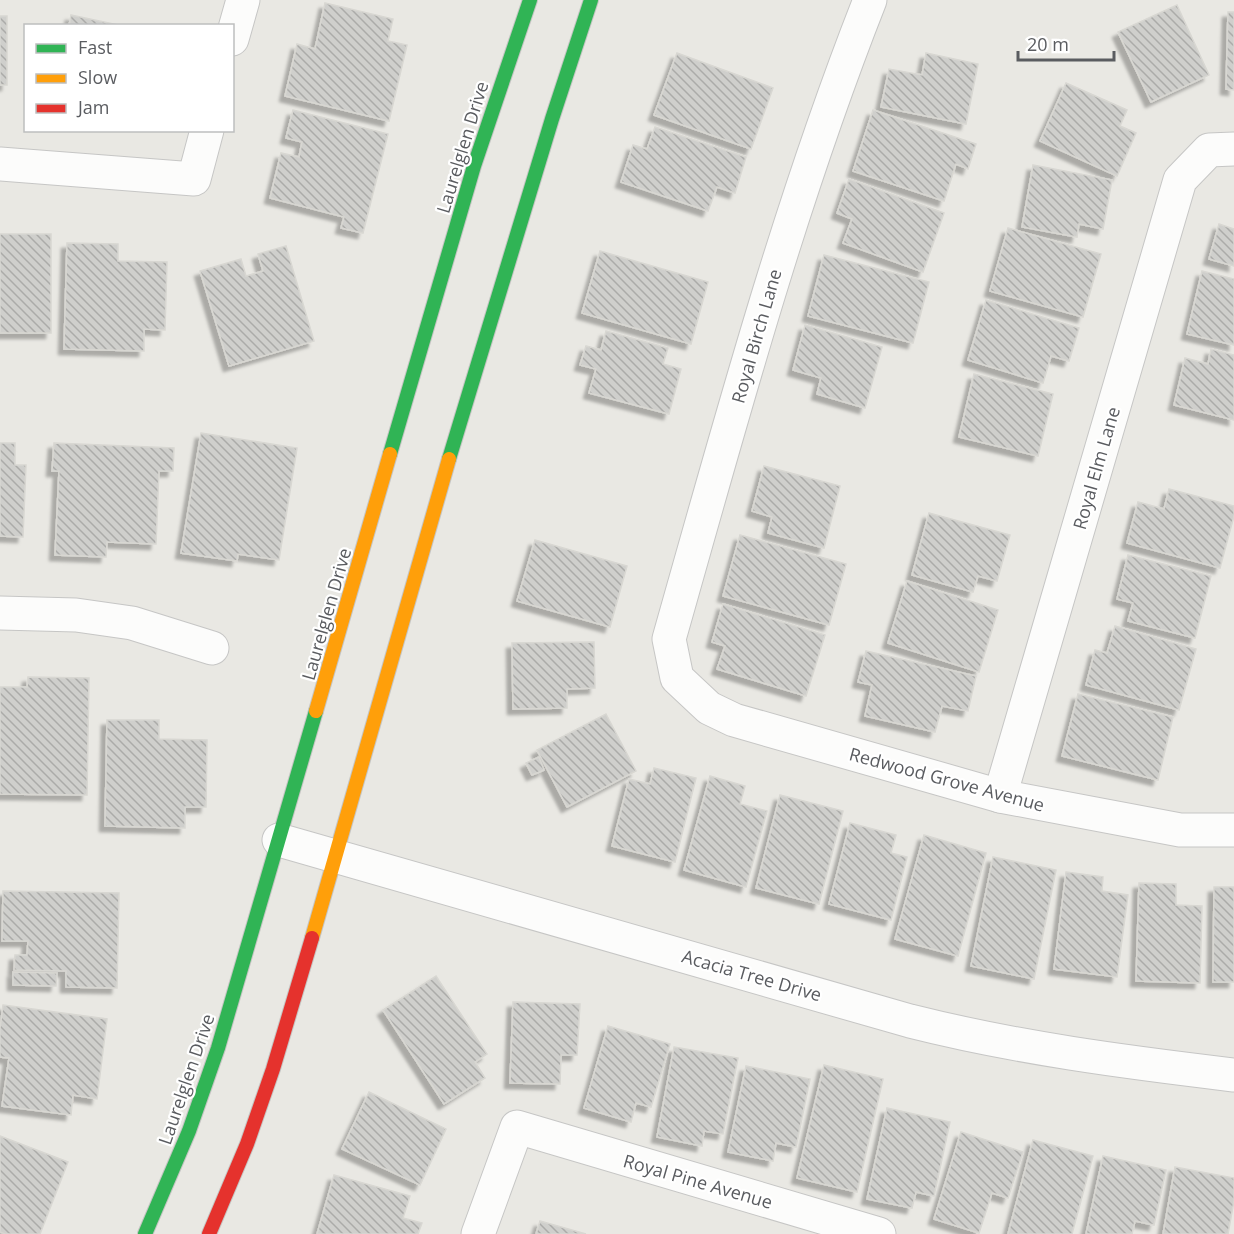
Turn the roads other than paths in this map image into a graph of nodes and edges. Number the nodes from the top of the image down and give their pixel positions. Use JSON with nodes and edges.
{"nodes":[{"id":1,"x":243,"y":0,"type":"edge"},
{"id":2,"x":530,"y":0,"type":"edge"},
{"id":3,"x":591,"y":0,"type":"edge"},
{"id":4,"x":870,"y":0,"type":"edge"},
{"id":5,"x":234,"y":32,"type":"edge"},
{"id":6,"x":206,"y":132,"type":"edge"},
{"id":7,"x":1222,"y":150,"type":"edge"},
{"id":8,"x":0,"y":164,"type":"edge"},
{"id":9,"x":0,"y":613,"type":"edge"},
{"id":10,"x":212,"y":648,"type":"dead end"},
{"id":11,"x":677,"y":678,"type":"joint"},
{"id":12,"x":1000,"y":796,"type":"junction"},
{"id":13,"x":1234,"y":830,"type":"edge"},
{"id":14,"x":279,"y":840,"type":"junction"},
{"id":15,"x":336,"y":855,"type":"junction"},
{"id":16,"x":1234,"y":1076,"type":"edge"},
{"id":17,"x":145,"y":1234,"type":"edge"},
{"id":18,"x":209,"y":1234,"type":"edge"},
{"id":19,"x":478,"y":1234,"type":"edge"},
{"id":20,"x":879,"y":1234,"type":"edge"}],
"edges":[{"from":1,"to":5,"type":"street"},
{"from":2,"to":14,"type":"street","name":"Laurelglen Drive"},
{"from":3,"to":15,"type":"street"},
{"from":4,"to":11,"type":"street","name":"Royal Birch Lane"},
{"from":6,"to":8,"type":"street"},
{"from":7,"to":12,"type":"street","name":"Royal Elm Lane"},
{"from":9,"to":10,"type":"street"},
{"from":11,"to":12,"type":"street","name":"Redwood Grove Avenue"},
{"from":12,"to":13,"type":"street","name":"Redwood Grove Avenue"},
{"from":14,"to":15,"type":"street","name":"Acacia Tree Drive"},
{"from":14,"to":17,"type":"street","name":"Laurelglen Drive"},
{"from":15,"to":16,"type":"street","name":"Acacia Tree Drive"},
{"from":15,"to":18,"type":"street"},
{"from":19,"to":20,"type":"street","name":"Royal Pine Avenue"}]}
